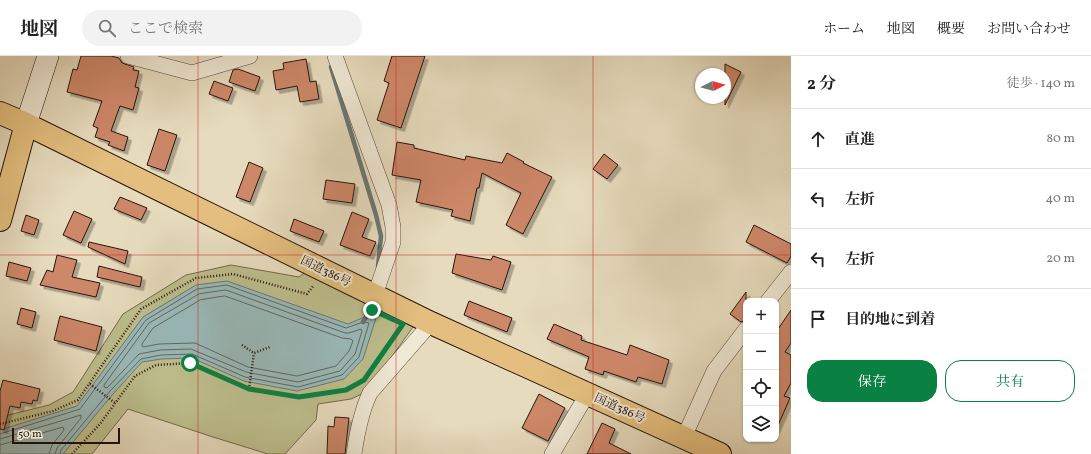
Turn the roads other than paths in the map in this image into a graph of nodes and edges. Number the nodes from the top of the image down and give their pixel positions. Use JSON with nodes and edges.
{"nodes":[{"id":1,"x":48,"y":56,"type":"edge"},
{"id":2,"x":128,"y":56,"type":"edge"},
{"id":3,"x":250,"y":56,"type":"edge"},
{"id":4,"x":336,"y":56,"type":"edge"},
{"id":5,"x":0,"y":113,"type":"edge"},
{"id":6,"x":26,"y":124,"type":"junction"},
{"id":7,"x":0,"y":220,"type":"edge"},
{"id":8,"x":791,"y":272,"type":"edge"},
{"id":9,"x":375,"y":295,"type":"junction"},
{"id":10,"x":770,"y":298,"type":"edge"},
{"id":11,"x":431,"y":323,"type":"junction"},
{"id":12,"x":743,"y":333,"type":"edge"},
{"id":13,"x":588,"y":394,"type":"junction"},
{"id":14,"x":684,"y":437,"type":"junction"},
{"id":15,"x":354,"y":454,"type":"edge"},
{"id":16,"x":552,"y":454,"type":"edge"},
{"id":17,"x":720,"y":454,"type":"edge"}],
"edges":[{"from":1,"to":6,"type":"main road"},
{"from":2,"to":3,"type":"street"},
{"from":4,"to":9,"type":"street"},
{"from":5,"to":6,"type":"main road","name":"国道386号"},
{"from":6,"to":7,"type":"main road"},
{"from":6,"to":9,"type":"main road","name":"国道386号"},
{"from":8,"to":10,"type":"street"},
{"from":9,"to":11,"type":"main road","name":"国道386号"},
{"from":11,"to":13,"type":"main road","name":"国道386号"},
{"from":11,"to":15,"type":"street"},
{"from":12,"to":14,"type":"street"},
{"from":13,"to":14,"type":"main road","name":"国道386号"},
{"from":13,"to":16,"type":"street"},
{"from":14,"to":17,"type":"main road","name":"国道386号"}]}
